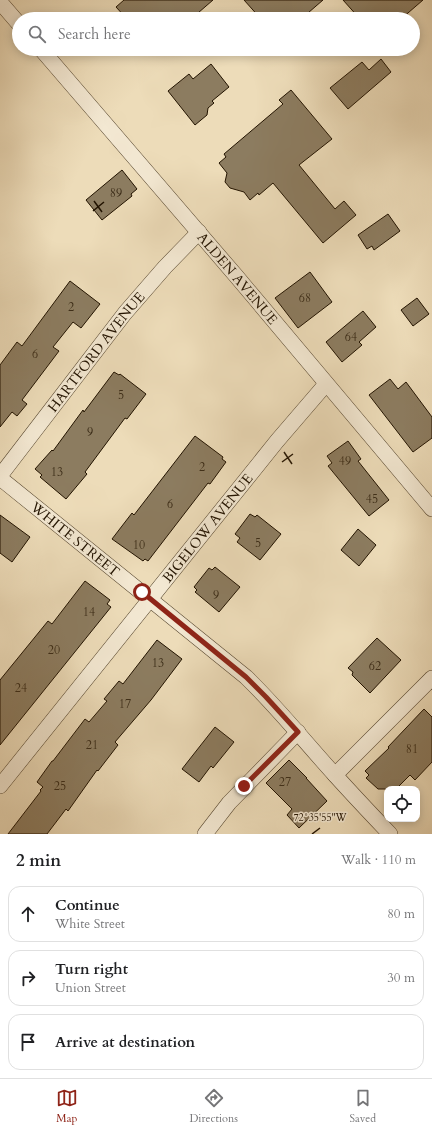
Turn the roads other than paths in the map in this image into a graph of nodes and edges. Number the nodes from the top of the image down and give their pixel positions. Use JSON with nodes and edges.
{"nodes":[{"id":1,"x":0,"y":2,"type":"edge"},
{"id":2,"x":12,"y":16,"type":"edge"},
{"id":3,"x":47,"y":56,"type":"edge"},
{"id":4,"x":199,"y":232,"type":"junction"},
{"id":5,"x":326,"y":384,"type":"junction"},
{"id":6,"x":0,"y":477,"type":"edge"},
{"id":7,"x":432,"y":509,"type":"edge"},
{"id":8,"x":150,"y":599,"type":"junction"},
{"id":9,"x":432,"y":678,"type":"edge"},
{"id":10,"x":298,"y":732,"type":"junction"},
{"id":11,"x":335,"y":775,"type":"junction"},
{"id":12,"x":0,"y":786,"type":"edge"},
{"id":13,"x":205,"y":834,"type":"edge"},
{"id":14,"x":390,"y":834,"type":"edge"}],
"edges":[{"from":1,"to":2,"type":"street"},
{"from":3,"to":4,"type":"street","name":"ALDEN AVENUE"},
{"from":4,"to":5,"type":"street","name":"ALDEN AVENUE"},
{"from":4,"to":6,"type":"street","name":"HARTFORD AVENUE"},
{"from":5,"to":7,"type":"street","name":"ALDEN AVENUE"},
{"from":5,"to":8,"type":"street","name":"BIGELOW AVENUE"},
{"from":6,"to":8,"type":"street","name":"WHITE STREET"},
{"from":8,"to":10,"type":"street","name":"WHITE STREET"},
{"from":8,"to":12,"type":"street","name":"BIGELOW AVENUE"},
{"from":9,"to":11,"type":"street"},
{"from":10,"to":11,"type":"street","name":"WHITE STREET"},
{"from":10,"to":13,"type":"street"},
{"from":11,"to":14,"type":"street","name":"WHITE STREET"}]}
